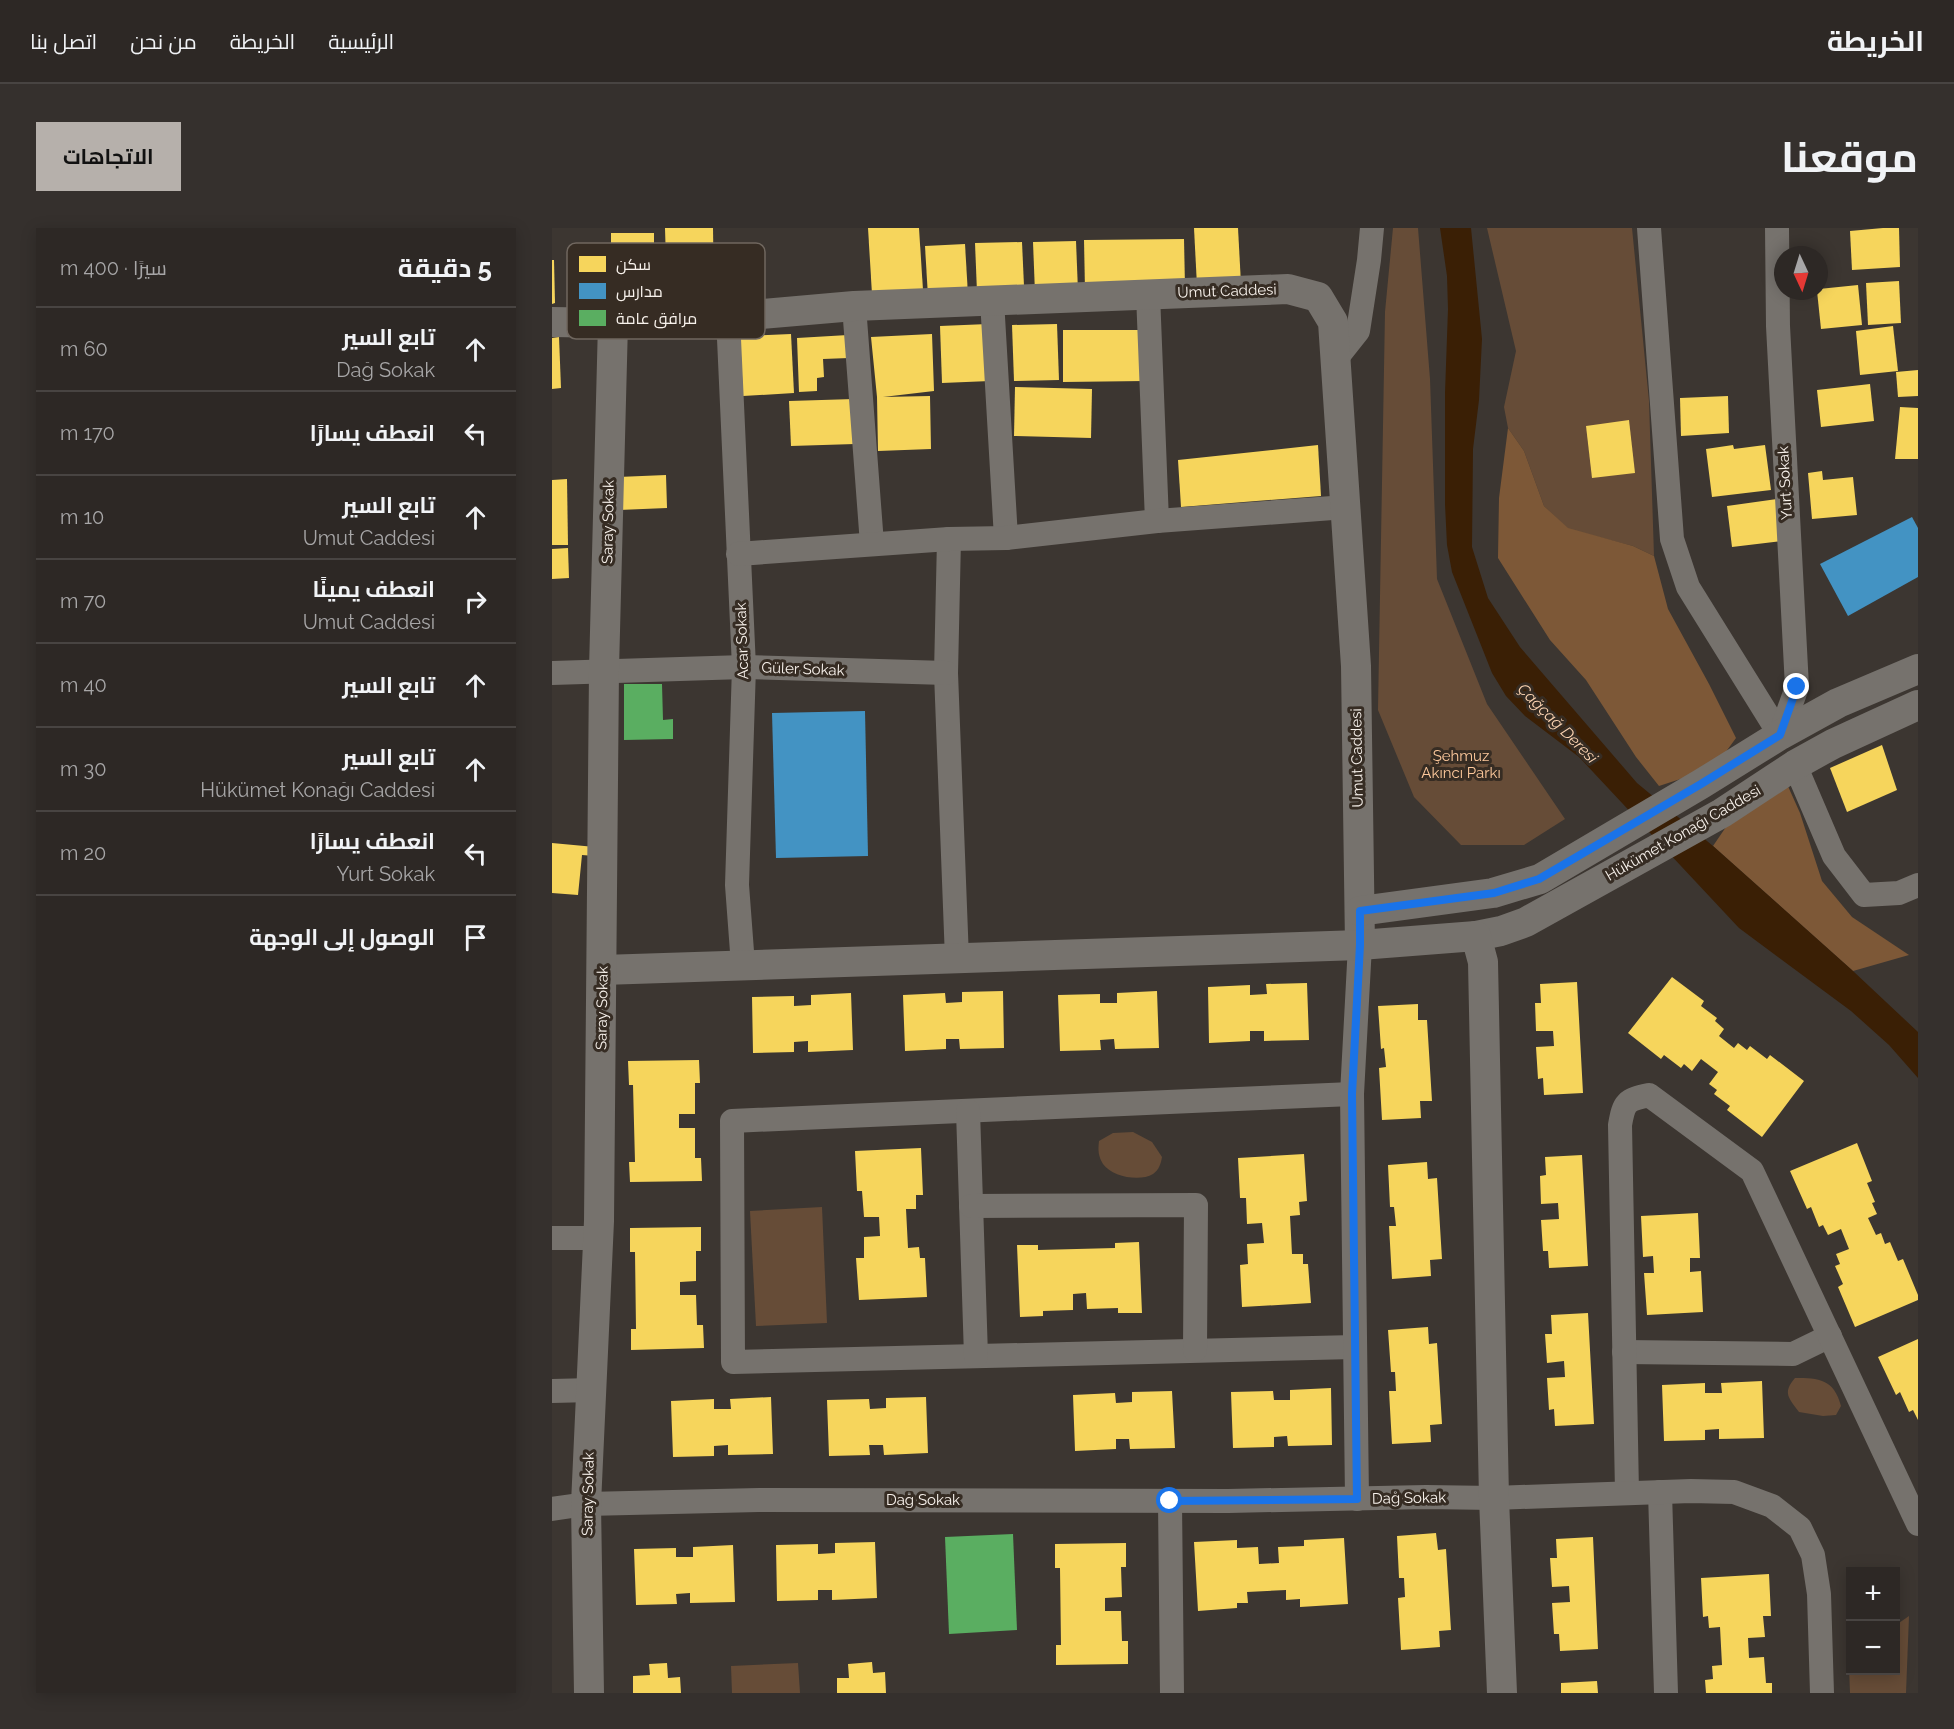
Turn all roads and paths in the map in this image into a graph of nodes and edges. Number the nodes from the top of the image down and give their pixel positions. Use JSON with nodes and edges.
{"nodes":[{"id":1,"x":1372,"y":228,"type":"edge"},
{"id":2,"x":1649,"y":228,"type":"edge"},
{"id":3,"x":1777,"y":228,"type":"edge"},
{"id":4,"x":1148,"y":294,"type":"junction"},
{"id":5,"x":992,"y":300,"type":"junction"},
{"id":6,"x":854,"y":306,"type":"junction"},
{"id":7,"x":765,"y":314,"type":"edge"},
{"id":8,"x":552,"y":322,"type":"edge"},
{"id":9,"x":567,"y":322,"type":"edge"},
{"id":10,"x":613,"y":339,"type":"edge"},
{"id":11,"x":729,"y":339,"type":"edge"},
{"id":12,"x":1335,"y":360,"type":"junction"},
{"id":13,"x":1346,"y":507,"type":"junction"},
{"id":14,"x":1157,"y":520,"type":"junction"},
{"id":15,"x":1006,"y":538,"type":"junction"},
{"id":16,"x":949,"y":539,"type":"junction"},
{"id":17,"x":872,"y":544,"type":"junction"},
{"id":18,"x":738,"y":554,"type":"junction"},
{"id":19,"x":744,"y":667,"type":"junction"},
{"id":20,"x":1918,"y":669,"type":"edge"},
{"id":21,"x":604,"y":670,"type":"junction"},
{"id":22,"x":552,"y":673,"type":"edge"},
{"id":23,"x":946,"y":673,"type":"junction"},
{"id":24,"x":1918,"y":705,"type":"edge"},
{"id":25,"x":1780,"y":735,"type":"junction"},
{"id":26,"x":1795,"y":765,"type":"junction"},
{"id":27,"x":1918,"y":885,"type":"edge"},
{"id":28,"x":1360,"y":911,"type":"junction"},
{"id":29,"x":1476,"y":936,"type":"junction"},
{"id":30,"x":1360,"y":945,"type":"junction"},
{"id":31,"x":957,"y":959,"type":"junction"},
{"id":32,"x":743,"y":965,"type":"junction"},
{"id":33,"x":602,"y":970,"type":"junction"},
{"id":34,"x":1352,"y":1094,"type":"junction"},
{"id":35,"x":968,"y":1111,"type":"junction"},
{"id":36,"x":971,"y":1206,"type":"junction"},
{"id":37,"x":552,"y":1238,"type":"edge"},
{"id":38,"x":598,"y":1238,"type":"junction"},
{"id":39,"x":1830,"y":1336,"type":"junction"},
{"id":40,"x":1355,"y":1347,"type":"junction"},
{"id":41,"x":1195,"y":1350,"type":"junction"},
{"id":42,"x":1624,"y":1352,"type":"junction"},
{"id":43,"x":976,"y":1356,"type":"junction"},
{"id":44,"x":592,"y":1390,"type":"junction"},
{"id":45,"x":552,"y":1391,"type":"edge"},
{"id":46,"x":1627,"y":1492,"type":"junction"},
{"id":47,"x":1660,"y":1492,"type":"junction"},
{"id":48,"x":1494,"y":1498,"type":"junction"},
{"id":49,"x":1357,"y":1499,"type":"junction"},
{"id":50,"x":1170,"y":1501,"type":"junction"},
{"id":51,"x":586,"y":1504,"type":"junction"},
{"id":52,"x":552,"y":1509,"type":"edge"},
{"id":53,"x":1918,"y":1524,"type":"edge"},
{"id":54,"x":589,"y":1693,"type":"edge"},
{"id":55,"x":1172,"y":1693,"type":"edge"},
{"id":56,"x":1502,"y":1693,"type":"edge"},
{"id":57,"x":1666,"y":1693,"type":"edge"},
{"id":58,"x":1822,"y":1693,"type":"edge"}],
"edges":[{"from":1,"to":12,"type":"street"},
{"from":2,"to":25,"type":"street"},
{"from":3,"to":25,"type":"street","name":"Yurt Sokak"},
{"from":4,"to":5,"type":"street","name":"Umut Caddesi"},
{"from":4,"to":12,"type":"street","name":"Umut Caddesi"},
{"from":4,"to":14,"type":"street"},
{"from":5,"to":6,"type":"street","name":"Umut Caddesi"},
{"from":5,"to":15,"type":"street"},
{"from":6,"to":7,"type":"street","name":"Umut Caddesi"},
{"from":6,"to":17,"type":"street"},
{"from":8,"to":9,"type":"street","name":"Umut Caddesi"},
{"from":10,"to":21,"type":"street","name":"Saray Sokak"},
{"from":11,"to":18,"type":"street","name":"Acar Sokak"},
{"from":12,"to":13,"type":"street","name":"Umut Caddesi"},
{"from":13,"to":14,"type":"street"},
{"from":13,"to":28,"type":"street","name":"Umut Caddesi"},
{"from":14,"to":15,"type":"street"},
{"from":15,"to":16,"type":"street"},
{"from":16,"to":17,"type":"street"},
{"from":16,"to":23,"type":"street"},
{"from":17,"to":18,"type":"street"},
{"from":18,"to":19,"type":"street","name":"Acar Sokak"},
{"from":19,"to":21,"type":"street","name":"Güler Sokak"},
{"from":19,"to":23,"type":"street","name":"Güler Sokak"},
{"from":19,"to":32,"type":"street","name":"Acar Sokak"},
{"from":20,"to":25,"type":"street"},
{"from":21,"to":22,"type":"street","name":"Güler Sokak"},
{"from":21,"to":33,"type":"street","name":"Saray Sokak"},
{"from":23,"to":31,"type":"street"},
{"from":24,"to":26,"type":"street","name":"Hükümet Konağı Caddesi"},
{"from":25,"to":28,"type":"street"},
{"from":26,"to":27,"type":"street"},
{"from":26,"to":29,"type":"street","name":"Hükümet Konağı Caddesi"},
{"from":28,"to":30,"type":"street","name":"Umut Caddesi"},
{"from":29,"to":30,"type":"street","name":"Hükümet Konağı Caddesi"},
{"from":29,"to":48,"type":"street"},
{"from":30,"to":31,"type":"street","name":"Hükümet Konağı Caddesi"},
{"from":30,"to":34,"type":"street"},
{"from":31,"to":32,"type":"street","name":"Hükümet Konağı Caddesi"},
{"from":32,"to":33,"type":"street","name":"Hükümet Konağı Caddesi"},
{"from":33,"to":38,"type":"street","name":"Saray Sokak"},
{"from":34,"to":35,"type":"street"},
{"from":34,"to":40,"type":"street"},
{"from":35,"to":36,"type":"street"},
{"from":35,"to":43,"type":"street"},
{"from":36,"to":41,"type":"street"},
{"from":36,"to":43,"type":"street"},
{"from":37,"to":38,"type":"street"},
{"from":38,"to":44,"type":"street","name":"Saray Sokak"},
{"from":39,"to":42,"type":"street"},
{"from":39,"to":42,"type":"street"},
{"from":39,"to":53,"type":"street"},
{"from":40,"to":41,"type":"street"},
{"from":40,"to":49,"type":"street"},
{"from":41,"to":43,"type":"street"},
{"from":42,"to":46,"type":"street"},
{"from":44,"to":45,"type":"street"},
{"from":44,"to":51,"type":"street","name":"Saray Sokak"},
{"from":46,"to":47,"type":"street","name":"Dağ Sokak"},
{"from":46,"to":48,"type":"street","name":"Dağ Sokak"},
{"from":47,"to":57,"type":"street"},
{"from":47,"to":58,"type":"street","name":"Dağ Sokak"},
{"from":48,"to":49,"type":"street","name":"Dağ Sokak"},
{"from":48,"to":56,"type":"street"},
{"from":49,"to":50,"type":"street","name":"Dağ Sokak"},
{"from":50,"to":51,"type":"street","name":"Dağ Sokak"},
{"from":50,"to":55,"type":"street"},
{"from":51,"to":52,"type":"street","name":"Dağ Sokak"},
{"from":51,"to":54,"type":"street","name":"Saray Sokak"}]}
